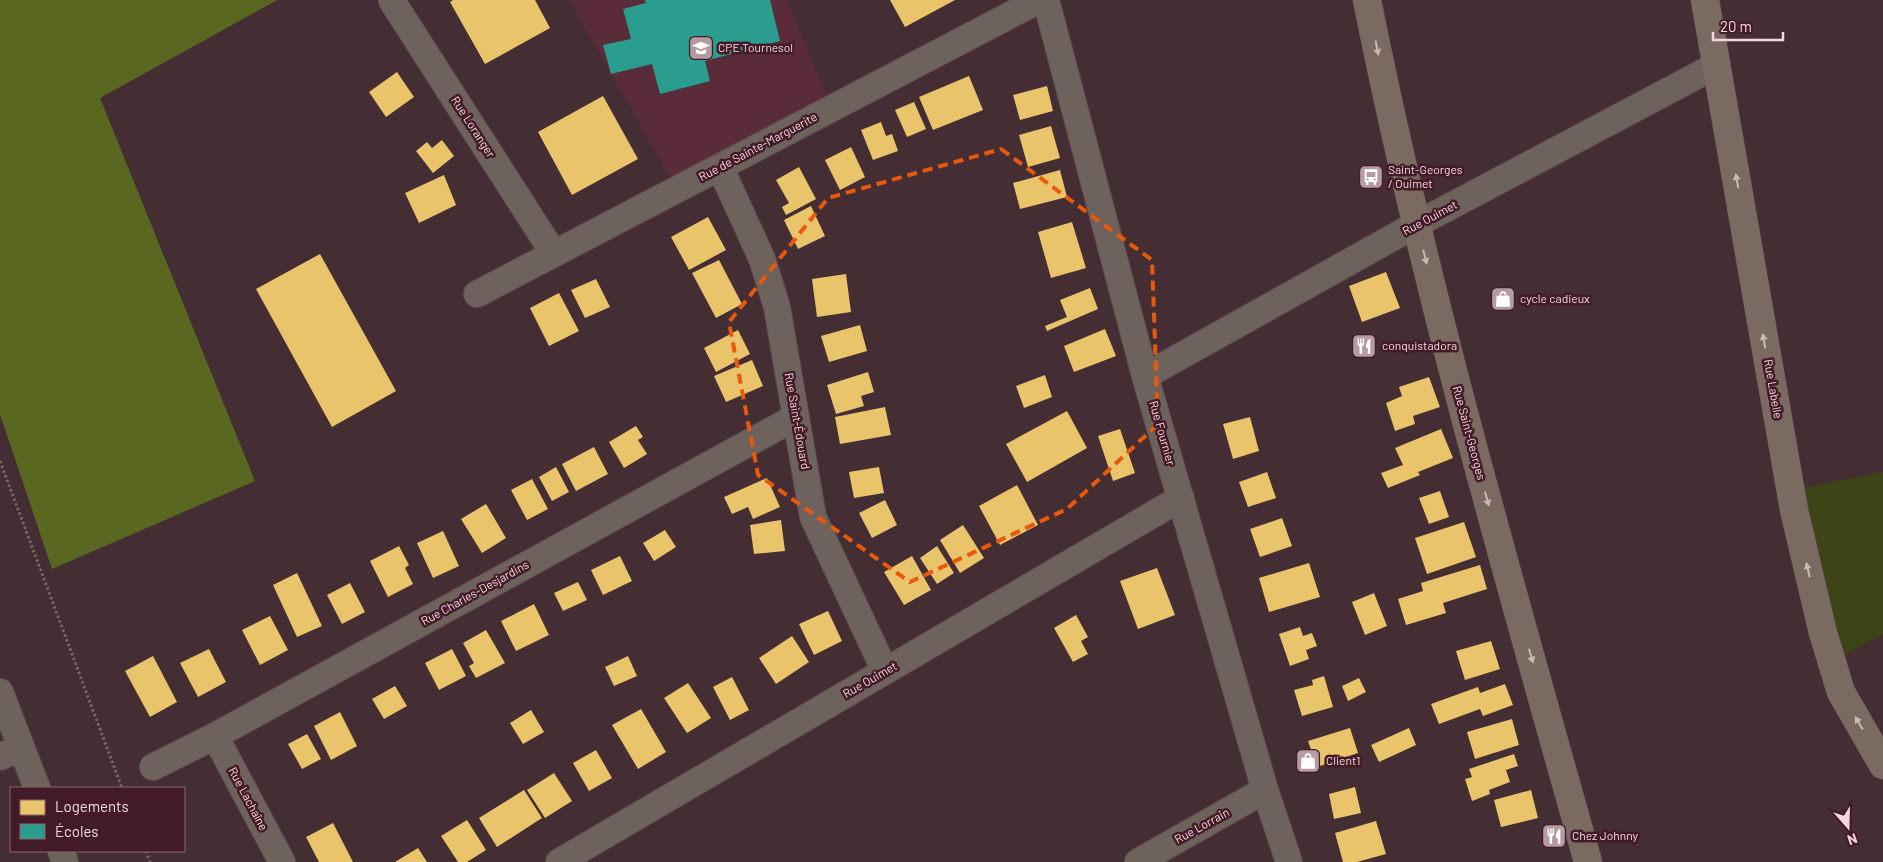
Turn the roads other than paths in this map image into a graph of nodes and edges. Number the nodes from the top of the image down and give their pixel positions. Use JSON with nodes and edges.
{"nodes":[{"id":1,"x":392,"y":0,"type":"edge"},
{"id":2,"x":1039,"y":0,"type":"edge"},
{"id":3,"x":1046,"y":0,"type":"edge"},
{"id":4,"x":1367,"y":0,"type":"edge"},
{"id":5,"x":1705,"y":0,"type":"edge"},
{"id":6,"x":1717,"y":65,"type":"junction"},
{"id":7,"x":720,"y":167,"type":"junction"},
{"id":8,"x":1417,"y":224,"type":"junction"},
{"id":9,"x":554,"y":254,"type":"junction"},
{"id":10,"x":477,"y":294,"type":"dead end"},
{"id":11,"x":1145,"y":376,"type":"junction"},
{"id":12,"x":796,"y":417,"type":"junction"},
{"id":13,"x":1181,"y":498,"type":"junction"},
{"id":14,"x":885,"y":672,"type":"junction"},
{"id":15,"x":0,"y":692,"type":"edge"},
{"id":16,"x":215,"y":736,"type":"junction"},
{"id":17,"x":11,"y":752,"type":"edge"},
{"id":18,"x":1883,"y":765,"type":"edge"},
{"id":19,"x":153,"y":767,"type":"dead end"},
{"id":20,"x":36,"y":787,"type":"edge"},
{"id":21,"x":1265,"y":790,"type":"junction"},
{"id":22,"x":282,"y":862,"type":"edge"},
{"id":23,"x":559,"y":862,"type":"edge"},
{"id":24,"x":1138,"y":862,"type":"edge"},
{"id":25,"x":1289,"y":862,"type":"edge"},
{"id":26,"x":1588,"y":862,"type":"edge"}],
"edges":[{"from":1,"to":9,"type":"street","name":"Rue Loranger"},
{"from":2,"to":7,"type":"street","name":"Rue de Sainte-Marguerite"},
{"from":3,"to":11,"type":"street","name":"Rue Fournier"},
{"from":4,"to":8,"type":"main road","name":"Rue Saint-Georges","one_way":true},
{"from":5,"to":6,"type":"main road","name":"Rue Labelle"},
{"from":6,"to":8,"type":"street","name":"Rue Ouimet"},
{"from":18,"to":6,"type":"main road","name":"Rue Labelle","one_way":true},
{"from":7,"to":9,"type":"street","name":"Rue de Sainte-Marguerite"},
{"from":7,"to":12,"type":"street","name":"Rue Saint-Édouard"},
{"from":8,"to":11,"type":"street","name":"Rue Ouimet"},
{"from":8,"to":26,"type":"main road","name":"Rue Saint-Georges","one_way":true},
{"from":9,"to":10,"type":"street","name":"Rue de Sainte-Marguerite"},
{"from":11,"to":13,"type":"street","name":"Rue Fournier"},
{"from":12,"to":14,"type":"street","name":"Rue Saint-Édouard"},
{"from":12,"to":16,"type":"street","name":"Rue Charles-Desjardins"},
{"from":13,"to":14,"type":"street","name":"Rue Ouimet"},
{"from":13,"to":21,"type":"street","name":"Rue Fournier"},
{"from":14,"to":23,"type":"street","name":"Rue Ouimet"},
{"from":15,"to":17,"type":"street"},
{"from":16,"to":19,"type":"street","name":"Rue Charles-Desjardins"},
{"from":16,"to":22,"type":"street","name":"Rue Lachaîne"},
{"from":17,"to":20,"type":"street"},
{"from":21,"to":24,"type":"street","name":"Rue Lorrain"},
{"from":21,"to":25,"type":"street","name":"Rue Fournier"}]}
